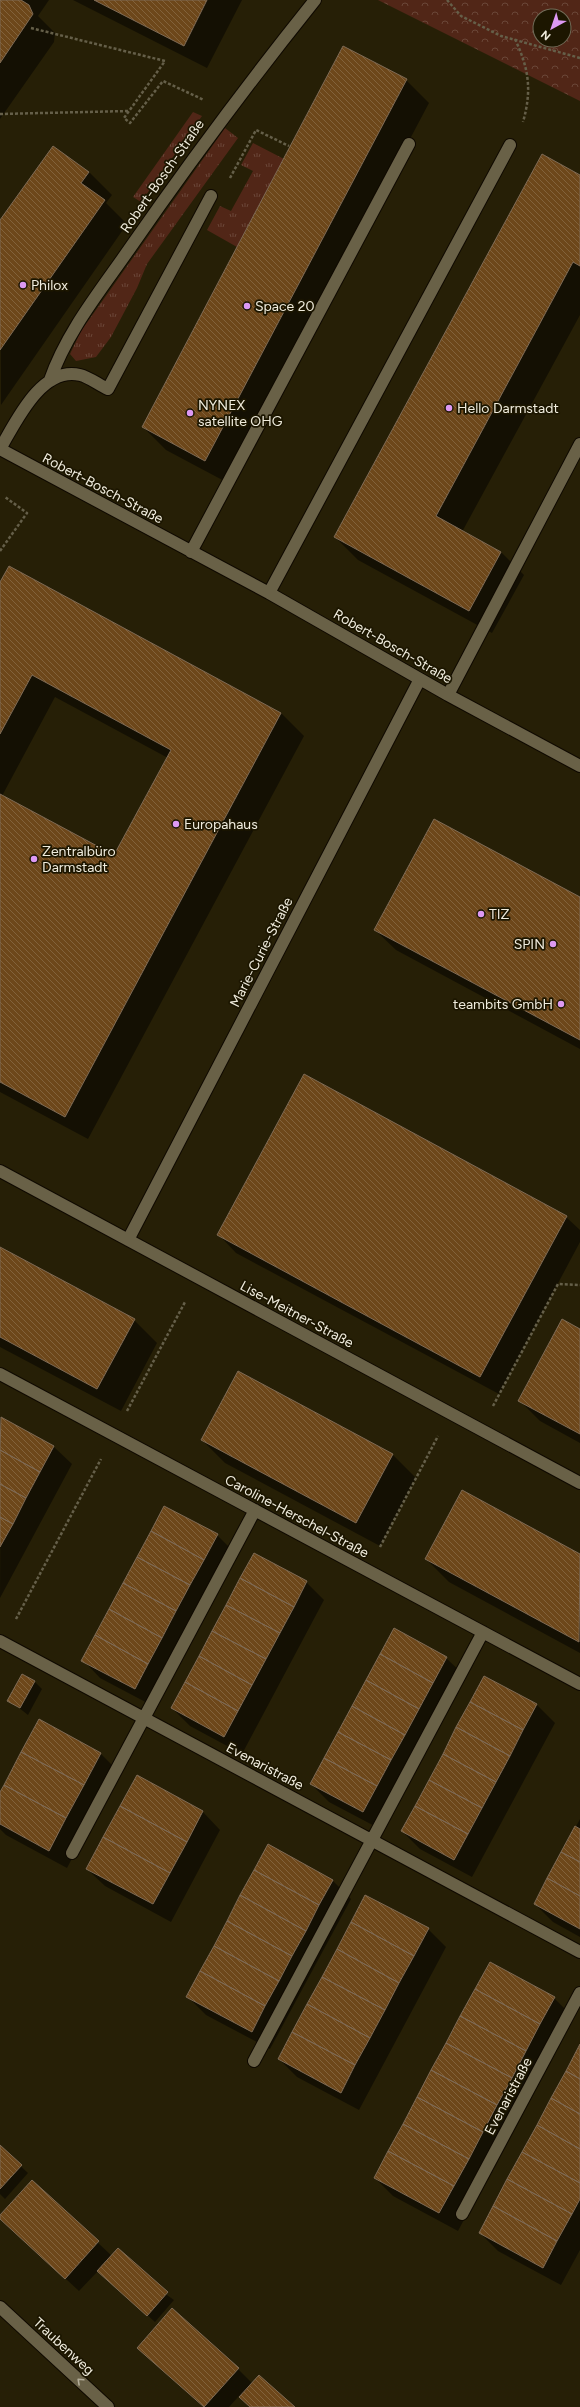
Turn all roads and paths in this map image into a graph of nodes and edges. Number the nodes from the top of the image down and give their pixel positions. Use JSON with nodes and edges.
{"nodes":[{"id":1,"x":315,"y":0,"type":"edge"},
{"id":2,"x":447,"y":0,"type":"edge"},
{"id":3,"x":31,"y":28,"type":"dead end"},
{"id":4,"x":515,"y":39,"type":"junction"},
{"id":5,"x":580,"y":58,"type":"edge"},
{"id":6,"x":129,"y":111,"type":"junction"},
{"id":7,"x":228,"y":111,"type":"junction"},
{"id":8,"x":0,"y":114,"type":"edge"},
{"id":9,"x":409,"y":144,"type":"dead end"},
{"id":10,"x":510,"y":145,"type":"joint"},
{"id":11,"x":289,"y":146,"type":"dead end"},
{"id":12,"x":211,"y":196,"type":"joint"},
{"id":13,"x":50,"y":380,"type":"junction"},
{"id":14,"x":580,"y":444,"type":"edge"},
{"id":15,"x":0,"y":449,"type":"edge"},
{"id":16,"x":5,"y":497,"type":"dead end"},
{"id":17,"x":0,"y":551,"type":"edge"},
{"id":18,"x":191,"y":552,"type":"junction"},
{"id":19,"x":269,"y":593,"type":"junction"},
{"id":20,"x":420,"y":679,"type":"junction"},
{"id":21,"x":448,"y":695,"type":"junction"},
{"id":22,"x":580,"y":766,"type":"edge"},
{"id":23,"x":0,"y":1171,"type":"edge"},
{"id":24,"x":128,"y":1240,"type":"junction"},
{"id":25,"x":198,"y":1277,"type":"junction"},
{"id":26,"x":580,"y":1285,"type":"edge"},
{"id":27,"x":0,"y":1374,"type":"edge"},
{"id":28,"x":450,"y":1413,"type":"junction"},
{"id":29,"x":481,"y":1429,"type":"junction"},
{"id":30,"x":114,"y":1435,"type":"junction"},
{"id":31,"x":580,"y":1483,"type":"edge"},
{"id":32,"x":255,"y":1510,"type":"junction"},
{"id":33,"x":368,"y":1571,"type":"junction"},
{"id":34,"x":483,"y":1632,"type":"junction"},
{"id":35,"x":2,"y":1642,"type":"edge"},
{"id":36,"x":580,"y":1684,"type":"edge"},
{"id":37,"x":144,"y":1718,"type":"junction"},
{"id":38,"x":372,"y":1841,"type":"junction"},
{"id":39,"x":72,"y":1853,"type":"dead end"},
{"id":40,"x":580,"y":1952,"type":"edge"},
{"id":41,"x":580,"y":1993,"type":"edge"},
{"id":42,"x":254,"y":2061,"type":"dead end"},
{"id":43,"x":462,"y":2214,"type":"dead end"},
{"id":44,"x":0,"y":2307,"type":"edge"},
{"id":45,"x":108,"y":2407,"type":"edge"}],
"edges":[{"from":1,"to":7,"type":"street","name":"Robert-Bosch-Straße"},
{"from":2,"to":4,"type":"path"},
{"from":3,"to":6,"type":"path"},
{"from":4,"to":5,"type":"path"},
{"from":4,"to":10,"type":"path"},
{"from":6,"to":7,"type":"path"},
{"from":6,"to":8,"type":"path"},
{"from":7,"to":13,"type":"street","name":"Robert-Bosch-Straße"},
{"from":9,"to":18,"type":"street"},
{"from":10,"to":19,"type":"street"},
{"from":11,"to":12,"type":"path"},
{"from":12,"to":13,"type":"street"},
{"from":13,"to":15,"type":"street","name":"Robert-Bosch-Straße"},
{"from":14,"to":21,"type":"street"},
{"from":15,"to":18,"type":"street","name":"Robert-Bosch-Straße"},
{"from":16,"to":17,"type":"path"},
{"from":18,"to":19,"type":"street","name":"Robert-Bosch-Straße"},
{"from":19,"to":20,"type":"street","name":"Robert-Bosch-Straße"},
{"from":20,"to":21,"type":"street","name":"Robert-Bosch-Straße"},
{"from":20,"to":24,"type":"street","name":"Marie-Curie-Straße"},
{"from":21,"to":22,"type":"street","name":"Robert-Bosch-Straße"},
{"from":23,"to":24,"type":"street","name":"Lise-Meitner-Straße"},
{"from":24,"to":25,"type":"street","name":"Lise-Meitner-Straße"},
{"from":25,"to":28,"type":"street","name":"Lise-Meitner-Straße"},
{"from":25,"to":30,"type":"path"},
{"from":26,"to":29,"type":"path"},
{"from":27,"to":30,"type":"street","name":"Caroline-Herschel-Straße"},
{"from":28,"to":29,"type":"street","name":"Lise-Meitner-Straße"},
{"from":28,"to":33,"type":"path"},
{"from":29,"to":31,"type":"street","name":"Lise-Meitner-Straße"},
{"from":30,"to":32,"type":"street","name":"Caroline-Herschel-Straße"},
{"from":30,"to":35,"type":"path"},
{"from":32,"to":33,"type":"street","name":"Caroline-Herschel-Straße"},
{"from":32,"to":37,"type":"street"},
{"from":33,"to":34,"type":"street","name":"Caroline-Herschel-Straße"},
{"from":34,"to":36,"type":"street","name":"Caroline-Herschel-Straße"},
{"from":34,"to":38,"type":"street"},
{"from":35,"to":37,"type":"street","name":"Evenaristraße"},
{"from":37,"to":38,"type":"street","name":"Evenaristraße"},
{"from":37,"to":39,"type":"street"},
{"from":38,"to":40,"type":"street","name":"Evenaristraße"},
{"from":38,"to":42,"type":"street"},
{"from":41,"to":43,"type":"street","name":"Evenaristraße"},
{"from":45,"to":44,"type":"street","name":"Traubenweg","one_way":true}]}
